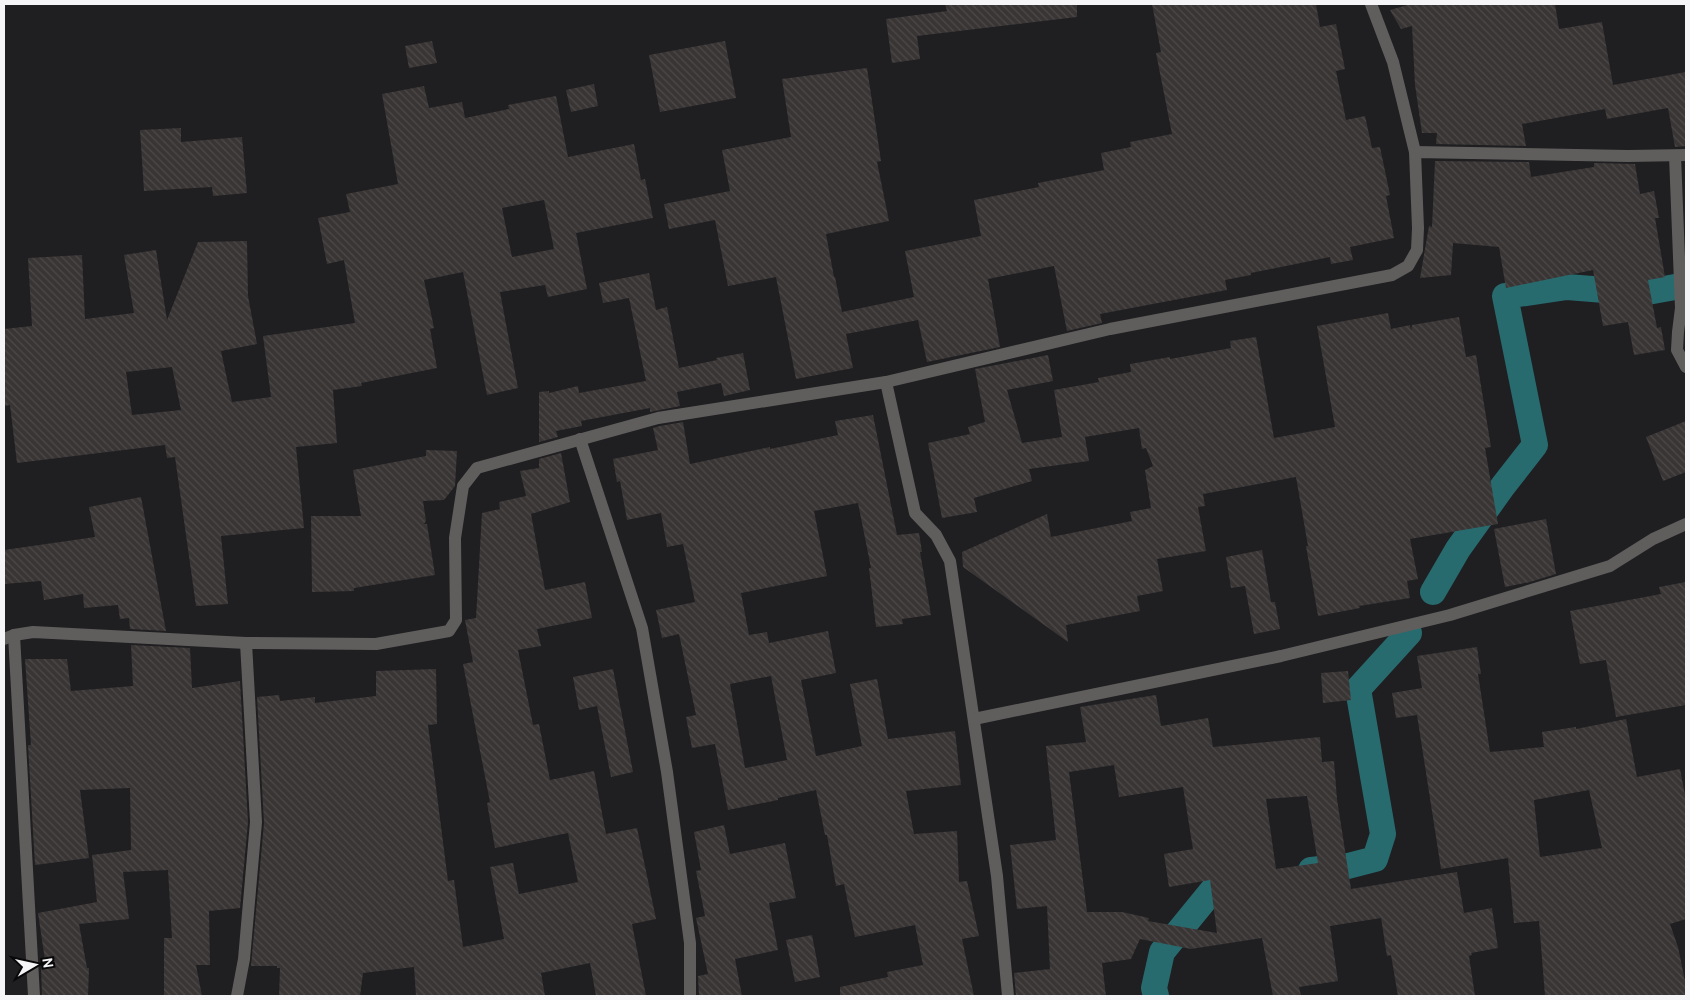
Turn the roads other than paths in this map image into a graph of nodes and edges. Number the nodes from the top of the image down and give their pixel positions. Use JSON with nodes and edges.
{"nodes":[{"id":1,"x":1371,"y":4,"type":"edge"},
{"id":2,"x":1415,"y":152,"type":"junction"},
{"id":3,"x":1681,"y":156,"type":"edge"},
{"id":4,"x":1682,"y":331,"type":"edge"},
{"id":5,"x":1686,"y":367,"type":"edge"},
{"id":6,"x":886,"y":382,"type":"junction"},
{"id":7,"x":580,"y":439,"type":"junction"},
{"id":8,"x":1686,"y":524,"type":"edge"},
{"id":9,"x":9,"y":637,"type":"edge"},
{"id":10,"x":246,"y":642,"type":"junction"},
{"id":11,"x":974,"y":718,"type":"junction"},
{"id":12,"x":34,"y":996,"type":"edge"},
{"id":13,"x":237,"y":996,"type":"edge"},
{"id":14,"x":690,"y":996,"type":"edge"},
{"id":15,"x":1008,"y":996,"type":"edge"}],
"edges":[{"from":1,"to":2,"type":"street"},
{"from":2,"to":3,"type":"street"},
{"from":2,"to":6,"type":"street"},
{"from":3,"to":4,"type":"street"},
{"from":4,"to":5,"type":"street"},
{"from":6,"to":7,"type":"street"},
{"from":6,"to":11,"type":"street"},
{"from":7,"to":10,"type":"street"},
{"from":7,"to":14,"type":"street"},
{"from":8,"to":11,"type":"street"},
{"from":9,"to":10,"type":"street"},
{"from":9,"to":12,"type":"street"},
{"from":10,"to":13,"type":"street"},
{"from":11,"to":15,"type":"street"}]}
